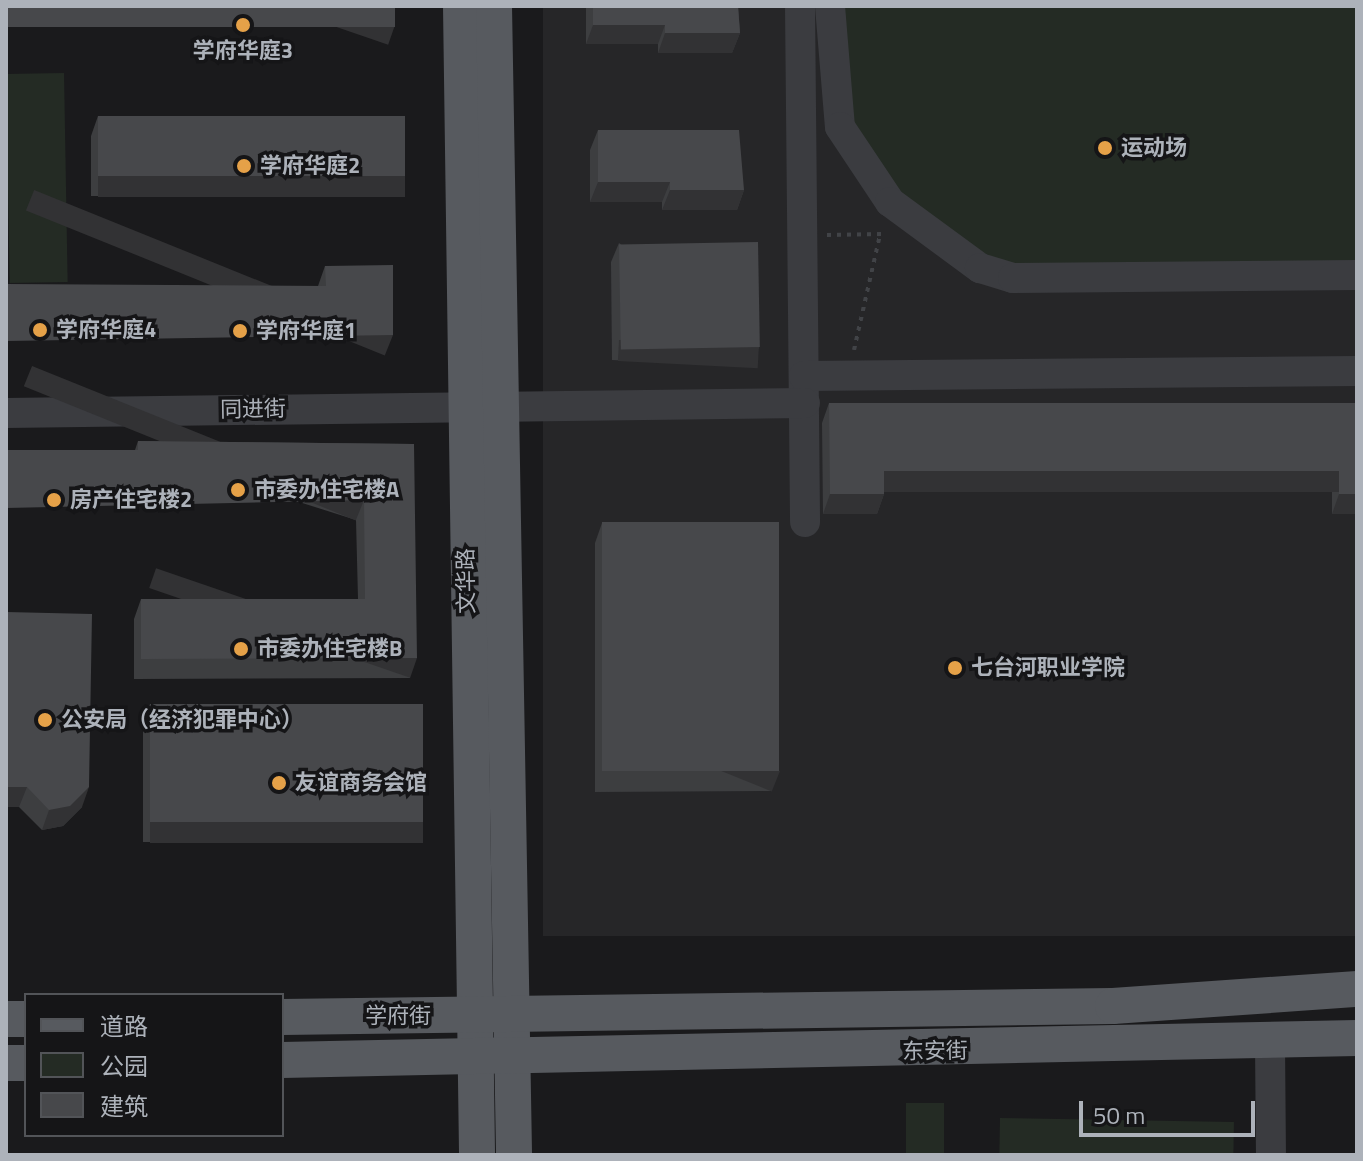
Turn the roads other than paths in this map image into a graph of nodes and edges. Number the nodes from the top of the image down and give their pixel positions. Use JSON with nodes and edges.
{"nodes":[{"id":1,"x":461,"y":6,"type":"edge"},
{"id":2,"x":494,"y":6,"type":"edge"},
{"id":3,"x":800,"y":6,"type":"edge"},
{"id":4,"x":830,"y":6,"type":"edge"},
{"id":5,"x":1357,"y":275,"type":"edge"},
{"id":6,"x":1357,"y":371,"type":"edge"},
{"id":7,"x":804,"y":390,"type":"junction"},
{"id":8,"x":462,"y":405,"type":"junction"},
{"id":9,"x":500,"y":406,"type":"junction"},
{"id":10,"x":6,"y":413,"type":"edge"},
{"id":11,"x":805,"y":522,"type":"dead end"},
{"id":12,"x":1357,"y":989,"type":"edge"},
{"id":13,"x":513,"y":1015,"type":"junction"},
{"id":14,"x":475,"y":1016,"type":"junction"},
{"id":15,"x":284,"y":1017,"type":"edge"},
{"id":16,"x":1357,"y":1038,"type":"edge"},
{"id":17,"x":1270,"y":1044,"type":"junction"},
{"id":18,"x":474,"y":1058,"type":"junction"},
{"id":19,"x":284,"y":1060,"type":"edge"},
{"id":20,"x":513,"y":1060,"type":"junction"},
{"id":21,"x":477,"y":1155,"type":"edge"},
{"id":22,"x":514,"y":1155,"type":"edge"},
{"id":23,"x":1271,"y":1155,"type":"edge"}],
"edges":[{"from":1,"to":8,"type":"main road","name":"文华路"},
{"from":2,"to":9,"type":"main road","name":"文华路"},
{"from":3,"to":7,"type":"street"},
{"from":4,"to":5,"type":"street"},
{"from":6,"to":7,"type":"street","name":"同进街"},
{"from":7,"to":9,"type":"street","name":"同进街"},
{"from":7,"to":11,"type":"street"},
{"from":8,"to":9,"type":"street","name":"同进街"},
{"from":8,"to":10,"type":"street","name":"同进街"},
{"from":8,"to":14,"type":"main road","name":"文华路"},
{"from":9,"to":13,"type":"main road","name":"文华路"},
{"from":12,"to":13,"type":"main road","name":"东安街"},
{"from":13,"to":14,"type":"main road","name":"学府街"},
{"from":13,"to":20,"type":"main road","name":"文华路"},
{"from":14,"to":15,"type":"main road","name":"学府街"},
{"from":14,"to":18,"type":"main road","name":"文华路"},
{"from":16,"to":17,"type":"main road","name":"东安街"},
{"from":17,"to":20,"type":"main road","name":"东安街"},
{"from":17,"to":23,"type":"street"},
{"from":18,"to":19,"type":"main road","name":"学府街"},
{"from":18,"to":20,"type":"main road","name":"学府街"},
{"from":18,"to":21,"type":"main road","name":"文华路"},
{"from":20,"to":22,"type":"main road","name":"文华路"}]}
